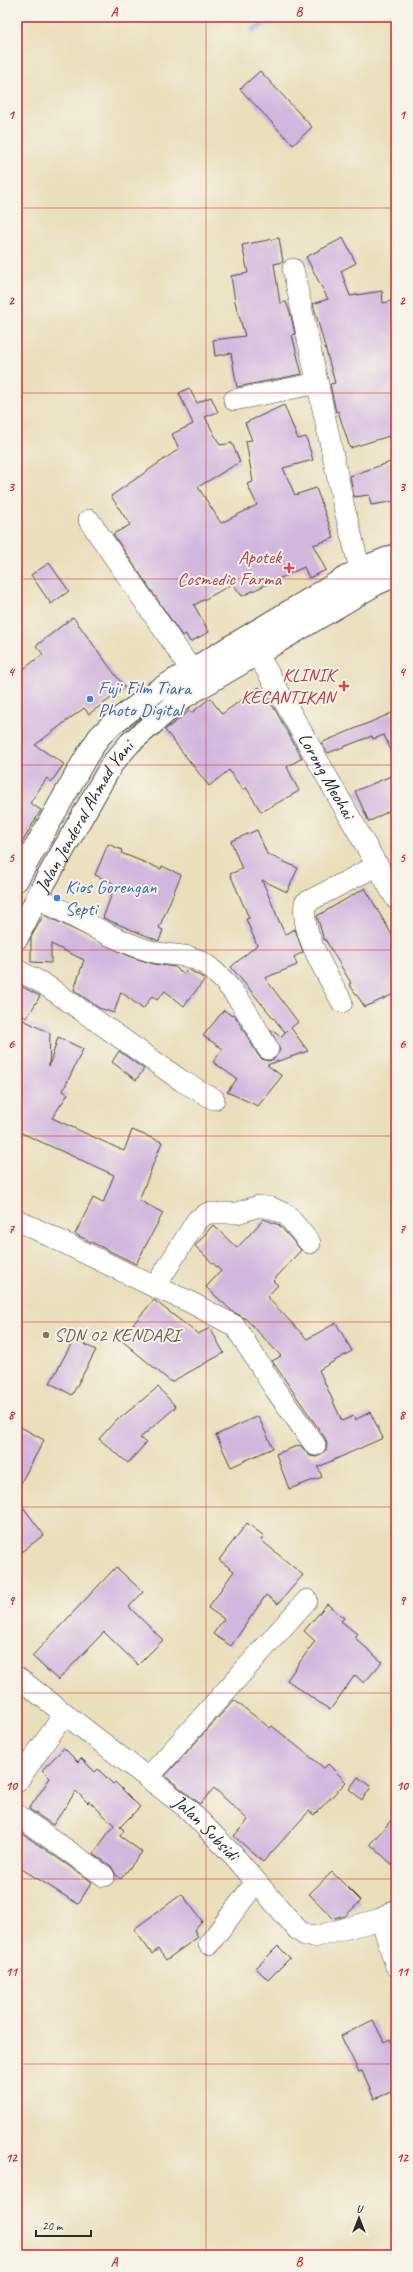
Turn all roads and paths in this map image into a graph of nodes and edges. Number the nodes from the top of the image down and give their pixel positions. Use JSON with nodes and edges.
{"nodes":[{"id":1,"x":293,"y":269,"type":"dead end"},
{"id":2,"x":318,"y":383,"type":"junction"},
{"id":3,"x":234,"y":400,"type":"dead end"},
{"id":4,"x":88,"y":520,"type":"dead end"},
{"id":5,"x":396,"y":555,"type":"edge"},
{"id":6,"x":360,"y":569,"type":"junction"},
{"id":7,"x":396,"y":575,"type":"edge"},
{"id":8,"x":257,"y":653,"type":"junction"},
{"id":9,"x":192,"y":671,"type":"junction"},
{"id":10,"x":378,"y":865,"type":"junction"},
{"id":11,"x":17,"y":880,"type":"edge"},
{"id":12,"x":394,"y":891,"type":"edge"},
{"id":13,"x":38,"y":898,"type":"junction"},
{"id":14,"x":17,"y":938,"type":"edge"},
{"id":15,"x":17,"y":970,"type":"edge"},
{"id":16,"x":342,"y":1002,"type":"dead end"},
{"id":17,"x":268,"y":1049,"type":"dead end"},
{"id":18,"x":214,"y":1099,"type":"dead end"},
{"id":19,"x":17,"y":1220,"type":"edge"},
{"id":20,"x":310,"y":1243,"type":"dead end"},
{"id":21,"x":155,"y":1287,"type":"junction"},
{"id":22,"x":315,"y":1445,"type":"dead end"},
{"id":23,"x":306,"y":1600,"type":"dead end"},
{"id":24,"x":17,"y":1677,"type":"edge"},
{"id":25,"x":66,"y":1713,"type":"junction"},
{"id":26,"x":148,"y":1778,"type":"junction"},
{"id":27,"x":17,"y":1782,"type":"edge"},
{"id":28,"x":17,"y":1815,"type":"edge"},
{"id":29,"x":104,"y":1876,"type":"dead end"},
{"id":30,"x":256,"y":1882,"type":"junction"},
{"id":31,"x":388,"y":1914,"type":"edge"},
{"id":32,"x":209,"y":1944,"type":"dead end"},
{"id":33,"x":396,"y":1966,"type":"edge"}],
"edges":[{"from":1,"to":2,"type":"street"},
{"from":2,"to":3,"type":"street"},
{"from":2,"to":6,"type":"street"},
{"from":4,"to":9,"type":"street"},
{"from":5,"to":6,"type":"highway","name":"Jalan Jenderal Ahmad Yani"},
{"from":6,"to":9,"type":"highway","name":"Jalan Jenderal Ahmad Yani"},
{"from":7,"to":8,"type":"highway","name":"Jalan Jenderal Ahmad Yani"},
{"from":8,"to":10,"type":"street","name":"Lorong Meohai"},
{"from":8,"to":13,"type":"highway","name":"Jalan Jenderal Ahmad Yani"},
{"from":9,"to":11,"type":"highway","name":"Jalan Jenderal Ahmad Yani"},
{"from":10,"to":12,"type":"street","name":"Lorong Meohai"},
{"from":10,"to":16,"type":"street"},
{"from":13,"to":14,"type":"highway","name":"Jalan Jenderal Ahmad Yani"},
{"from":13,"to":17,"type":"street"},
{"from":15,"to":18,"type":"street"},
{"from":19,"to":21,"type":"street"},
{"from":20,"to":21,"type":"street"},
{"from":21,"to":22,"type":"street"},
{"from":23,"to":26,"type":"street"},
{"from":24,"to":25,"type":"street","name":"Jalan Subsidi"},
{"from":25,"to":26,"type":"street","name":"Jalan Subsidi"},
{"from":25,"to":27,"type":"street"},
{"from":26,"to":30,"type":"street","name":"Jalan Subsidi"},
{"from":28,"to":29,"type":"street"},
{"from":30,"to":31,"type":"street","name":"Jalan Subsidi"},
{"from":30,"to":32,"type":"street"},
{"from":31,"to":33,"type":"street"}]}
